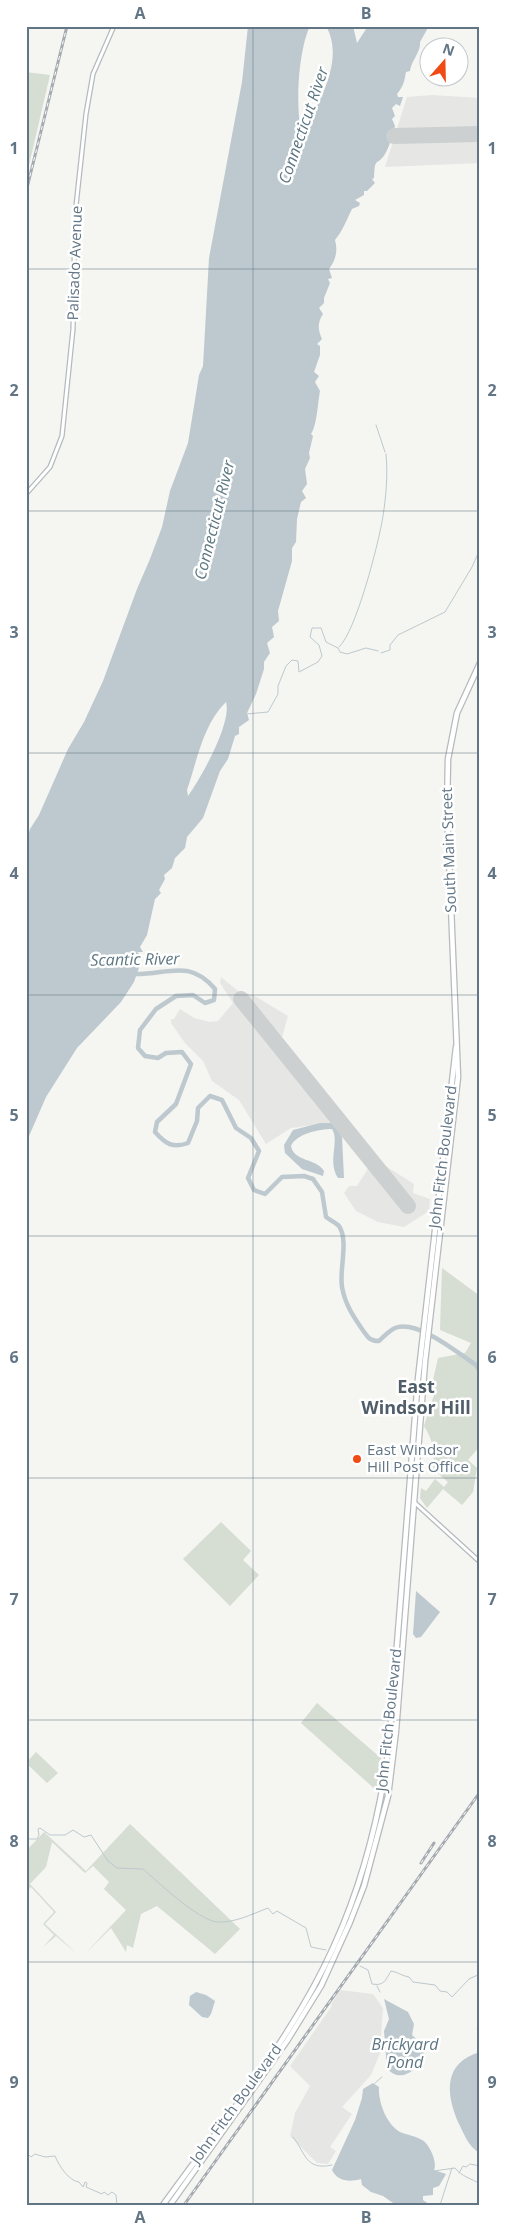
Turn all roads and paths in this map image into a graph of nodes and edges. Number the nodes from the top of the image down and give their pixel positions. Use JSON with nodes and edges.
{"nodes":[{"id":1,"x":114,"y":26,"type":"edge"},
{"id":2,"x":26,"y":494,"type":"edge"},
{"id":3,"x":480,"y":663,"type":"edge"},
{"id":4,"x":456,"y":1077,"type":"joint"},
{"id":5,"x":425,"y":1340,"type":"junction"},
{"id":6,"x":408,"y":1497,"type":"junction"},
{"id":7,"x":414,"y":1501,"type":"junction"},
{"id":8,"x":480,"y":1562,"type":"edge"},
{"id":9,"x":396,"y":1690,"type":"junction"},
{"id":10,"x":360,"y":1890,"type":"junction"},
{"id":11,"x":311,"y":1990,"type":"junction"},
{"id":12,"x":316,"y":1993,"type":"junction"},
{"id":13,"x":163,"y":2205,"type":"edge"},
{"id":14,"x":170,"y":2205,"type":"edge"}],
"edges":[{"from":1,"to":2,"type":"main road","name":"Palisado Avenue"},
{"from":3,"to":4,"type":"highway","name":"South Main Street"},
{"from":4,"to":5,"type":"highway","name":"John Fitch Boulevard"},
{"from":5,"to":6,"type":"highway","name":"John Fitch Boulevard"},
{"from":5,"to":7,"type":"highway","name":"John Fitch Boulevard"},
{"from":6,"to":7,"type":"main road"},
{"from":6,"to":9,"type":"highway","name":"John Fitch Boulevard"},
{"from":7,"to":8,"type":"main road"},
{"from":7,"to":9,"type":"highway","name":"John Fitch Boulevard"},
{"from":9,"to":10,"type":"highway","name":"John Fitch Boulevard"},
{"from":10,"to":11,"type":"highway","name":"John Fitch Boulevard"},
{"from":10,"to":12,"type":"highway","name":"John Fitch Boulevard"},
{"from":11,"to":12,"type":"highway"},
{"from":11,"to":13,"type":"highway","name":"John Fitch Boulevard"},
{"from":12,"to":14,"type":"highway","name":"John Fitch Boulevard"}]}
